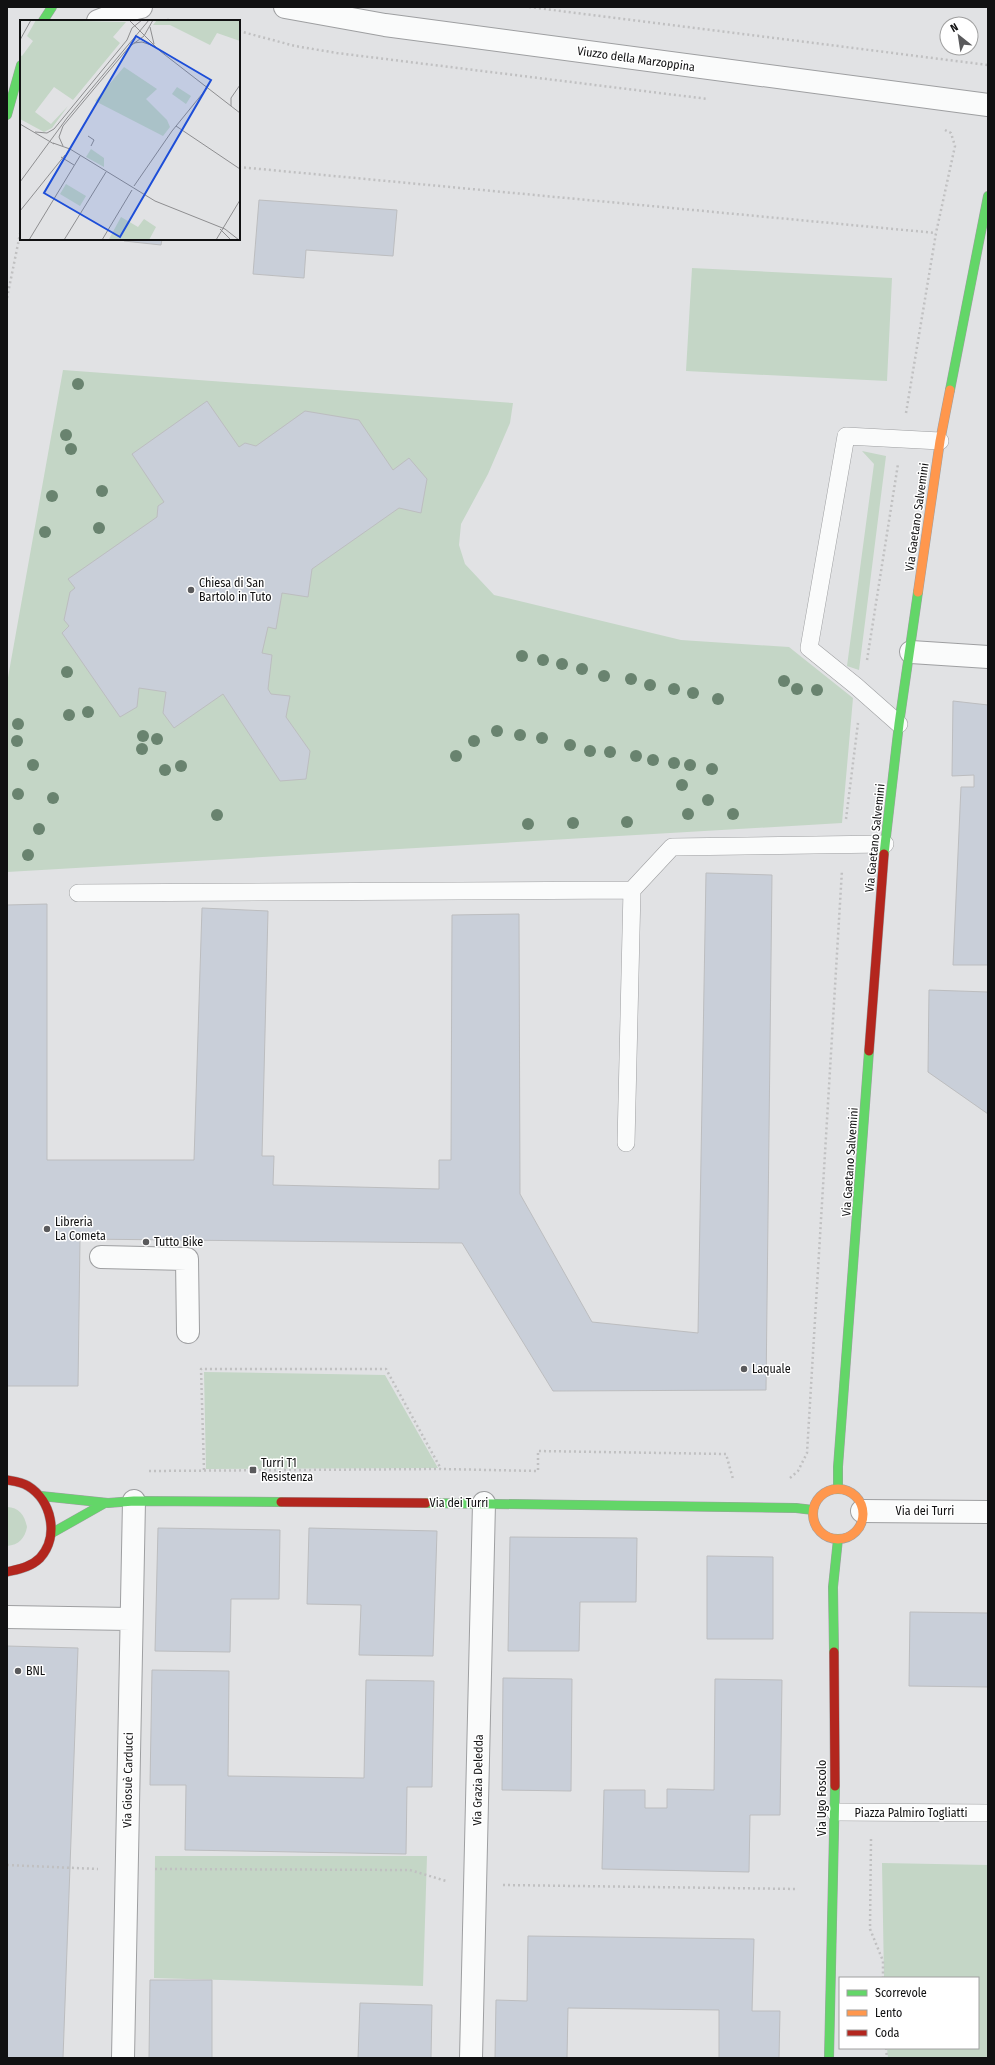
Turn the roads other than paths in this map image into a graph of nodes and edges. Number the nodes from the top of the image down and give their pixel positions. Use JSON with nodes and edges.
{"nodes":[{"id":1,"x":52,"y":7,"type":"edge"},
{"id":2,"x":141,"y":7,"type":"edge"},
{"id":3,"x":285,"y":7,"type":"edge"},
{"id":4,"x":44,"y":20,"type":"edge"},
{"id":5,"x":101,"y":20,"type":"edge"},
{"id":6,"x":20,"y":71,"type":"edge"},
{"id":7,"x":17,"y":89,"type":"edge"},
{"id":8,"x":988,"y":105,"type":"edge"},
{"id":9,"x":7,"y":116,"type":"edge"},
{"id":10,"x":988,"y":196,"type":"edge"},
{"id":11,"x":940,"y":441,"type":"junction"},
{"id":12,"x":911,"y":652,"type":"junction"},
{"id":13,"x":988,"y":657,"type":"edge"},
{"id":14,"x":899,"y":724,"type":"junction"},
{"id":15,"x":885,"y":844,"type":"junction"},
{"id":16,"x":632,"y":890,"type":"junction"},
{"id":17,"x":78,"y":893,"type":"dead end"},
{"id":18,"x":626,"y":1143,"type":"dead end"},
{"id":19,"x":101,"y":1257,"type":"dead end"},
{"id":20,"x":188,"y":1332,"type":"dead end"},
{"id":21,"x":7,"y":1480,"type":"edge"},
{"id":22,"x":838,"y":1489,"type":"junction"},
{"id":23,"x":41,"y":1496,"type":"junction"},
{"id":24,"x":134,"y":1501,"type":"junction"},
{"id":25,"x":105,"y":1503,"type":"junction"},
{"id":26,"x":484,"y":1503,"type":"junction"},
{"id":27,"x":813,"y":1510,"type":"junction"},
{"id":28,"x":862,"y":1510,"type":"junction"},
{"id":29,"x":988,"y":1512,"type":"edge"},
{"id":30,"x":52,"y":1533,"type":"junction"},
{"id":31,"x":838,"y":1539,"type":"junction"},
{"id":32,"x":7,"y":1572,"type":"edge"},
{"id":33,"x":7,"y":1617,"type":"edge"},
{"id":34,"x":130,"y":1619,"type":"junction"},
{"id":35,"x":835,"y":1812,"type":"junction"},
{"id":36,"x":988,"y":1813,"type":"edge"},
{"id":37,"x":123,"y":2058,"type":"edge"},
{"id":38,"x":471,"y":2058,"type":"edge"},
{"id":39,"x":829,"y":2058,"type":"edge"}],
"edges":[{"from":1,"to":4,"type":"street"},
{"from":2,"to":5,"type":"street"},
{"from":3,"to":8,"type":"street","name":"Viuzzo della Marzoppina"},
{"from":6,"to":7,"type":"street"},
{"from":7,"to":9,"type":"street"},
{"from":10,"to":11,"type":"street","name":"Via Gaetano Salvemini"},
{"from":11,"to":12,"type":"street","name":"Via Gaetano Salvemini"},
{"from":11,"to":14,"type":"lane"},
{"from":12,"to":13,"type":"street"},
{"from":12,"to":14,"type":"street","name":"Via Gaetano Salvemini"},
{"from":14,"to":15,"type":"street","name":"Via Gaetano Salvemini"},
{"from":15,"to":16,"type":"lane"},
{"from":15,"to":22,"type":"street","name":"Via Gaetano Salvemini"},
{"from":16,"to":17,"type":"lane"},
{"from":16,"to":18,"type":"lane"},
{"from":19,"to":20,"type":"street"},
{"from":21,"to":23,"type":"street","name":"Via dei Turri"},
{"from":22,"to":27,"type":"street"},
{"from":22,"to":28,"type":"street"},
{"from":23,"to":25,"type":"street","name":"Via dei Turri"},
{"from":23,"to":30,"type":"street","name":"Via dei Turri"},
{"from":24,"to":25,"type":"street","name":"Via dei Turri"},
{"from":24,"to":26,"type":"street","name":"Via dei Turri"},
{"from":24,"to":34,"type":"street","name":"Via Giosuè Carducci"},
{"from":25,"to":30,"type":"street","name":"Via dei Turri"},
{"from":26,"to":27,"type":"street","name":"Via dei Turri"},
{"from":26,"to":38,"type":"street","name":"Via Grazia Deledda"},
{"from":27,"to":31,"type":"street"},
{"from":28,"to":29,"type":"street","name":"Via dei Turri"},
{"from":28,"to":31,"type":"street"},
{"from":30,"to":32,"type":"street","name":"Via dei Turri"},
{"from":31,"to":35,"type":"street","name":"Via Ugo Foscolo"},
{"from":33,"to":34,"type":"street"},
{"from":34,"to":37,"type":"street","name":"Via Giosuè Carducci"},
{"from":35,"to":36,"type":"lane","name":"Piazza Palmiro Togliatti"},
{"from":35,"to":39,"type":"street","name":"Via Ugo Foscolo"}]}
